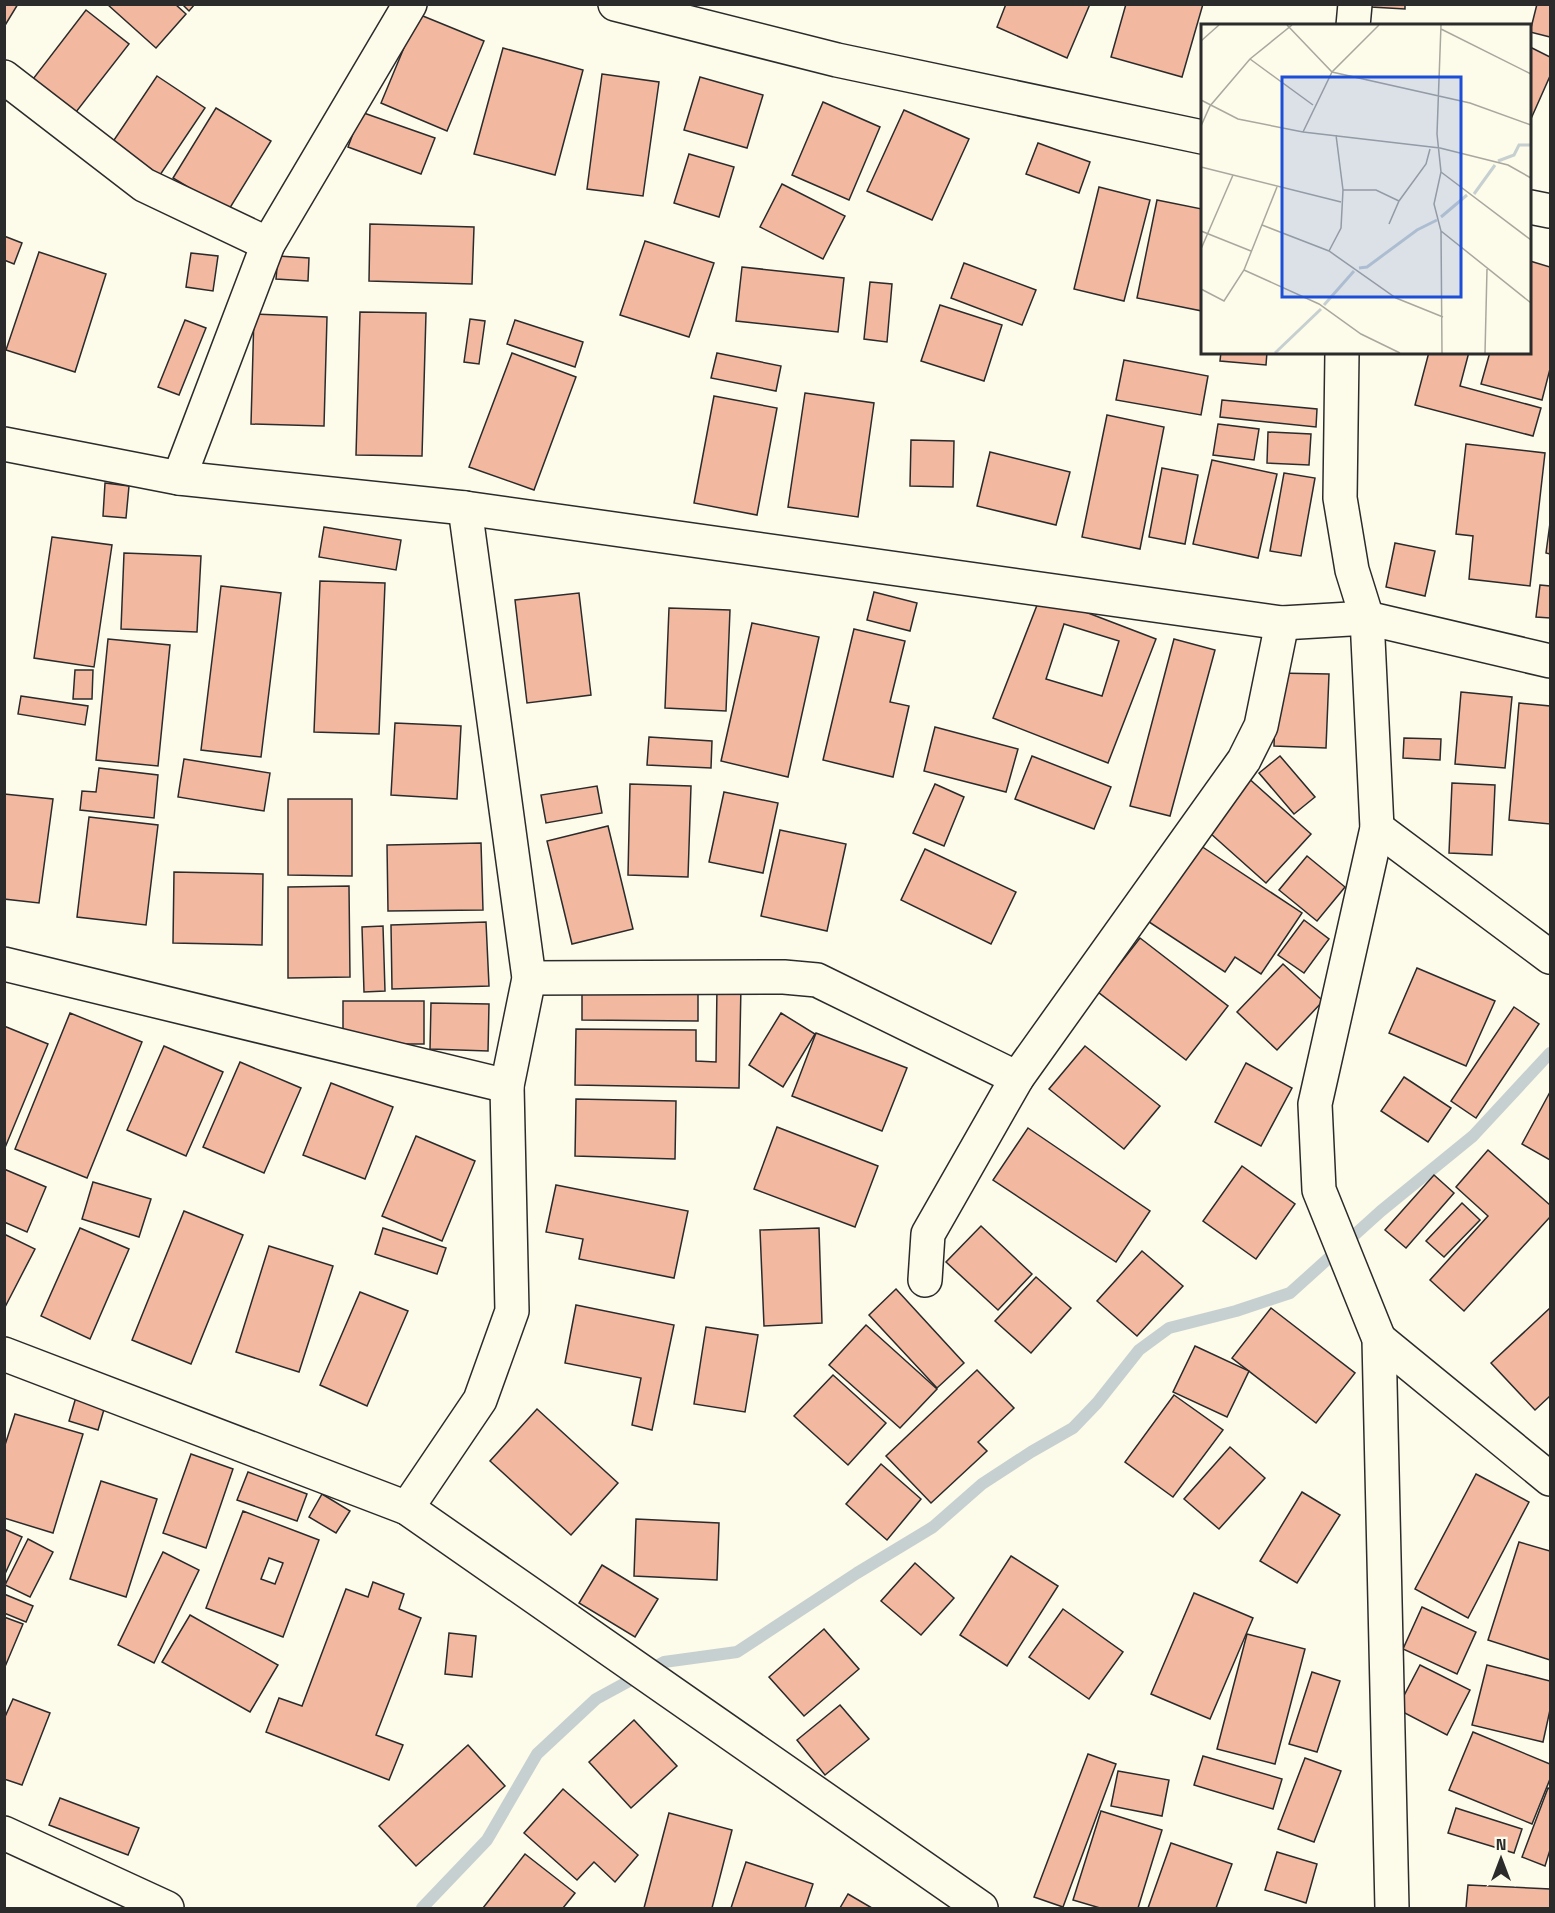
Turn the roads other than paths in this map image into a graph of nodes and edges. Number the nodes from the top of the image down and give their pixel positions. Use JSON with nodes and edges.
{"nodes":[{"id":1,"x":410,"y":4,"type":"edge"},
{"id":2,"x":615,"y":4,"type":"edge"},
{"id":3,"x":1355,"y":4,"type":"edge"},
{"id":4,"x":1353,"y":24,"type":"edge"},
{"id":5,"x":4,"y":77,"type":"edge"},
{"id":6,"x":1201,"y":137,"type":"edge"},
{"id":7,"x":1531,"y":207,"type":"edge"},
{"id":8,"x":1551,"y":211,"type":"edge"},
{"id":9,"x":268,"y":244,"type":"junction"},
{"id":10,"x":1342,"y":354,"type":"edge"},
{"id":11,"x":4,"y":444,"type":"edge"},
{"id":12,"x":179,"y":478,"type":"junction"},
{"id":13,"x":465,"y":508,"type":"junction"},
{"id":14,"x":1367,"y":618,"type":"junction"},
{"id":15,"x":1282,"y":623,"type":"junction"},
{"id":16,"x":1551,"y":661,"type":"edge"},
{"id":17,"x":1377,"y":828,"type":"junction"},
{"id":18,"x":1551,"y":957,"type":"edge"},
{"id":19,"x":4,"y":964,"type":"edge"},
{"id":20,"x":529,"y":978,"type":"junction"},
{"id":21,"x":1017,"y":1078,"type":"junction"},
{"id":22,"x":507,"y":1086,"type":"junction"},
{"id":23,"x":925,"y":1280,"type":"dead end"},
{"id":24,"x":1379,"y":1339,"type":"junction"},
{"id":25,"x":4,"y":1354,"type":"edge"},
{"id":26,"x":1551,"y":1479,"type":"edge"},
{"id":27,"x":407,"y":1508,"type":"junction"},
{"id":28,"x":4,"y":1833,"type":"edge"},
{"id":29,"x":167,"y":1908,"type":"edge"},
{"id":30,"x":981,"y":1908,"type":"edge"},
{"id":31,"x":1392,"y":1908,"type":"edge"}],
"edges":[{"from":1,"to":9,"type":"street"},
{"from":2,"to":6,"type":"street"},
{"from":3,"to":4,"type":"street"},
{"from":5,"to":9,"type":"street"},
{"from":7,"to":8,"type":"street"},
{"from":9,"to":12,"type":"street"},
{"from":10,"to":14,"type":"street"},
{"from":11,"to":12,"type":"street"},
{"from":12,"to":13,"type":"street"},
{"from":13,"to":15,"type":"street"},
{"from":13,"to":20,"type":"street"},
{"from":14,"to":15,"type":"street"},
{"from":14,"to":16,"type":"street"},
{"from":14,"to":17,"type":"street"},
{"from":15,"to":21,"type":"street"},
{"from":17,"to":18,"type":"street"},
{"from":17,"to":24,"type":"street"},
{"from":19,"to":22,"type":"street"},
{"from":20,"to":21,"type":"street"},
{"from":20,"to":22,"type":"street"},
{"from":21,"to":23,"type":"street"},
{"from":22,"to":27,"type":"street"},
{"from":24,"to":26,"type":"street"},
{"from":24,"to":31,"type":"street"},
{"from":25,"to":27,"type":"street"},
{"from":27,"to":30,"type":"street"},
{"from":28,"to":29,"type":"street"}]}
